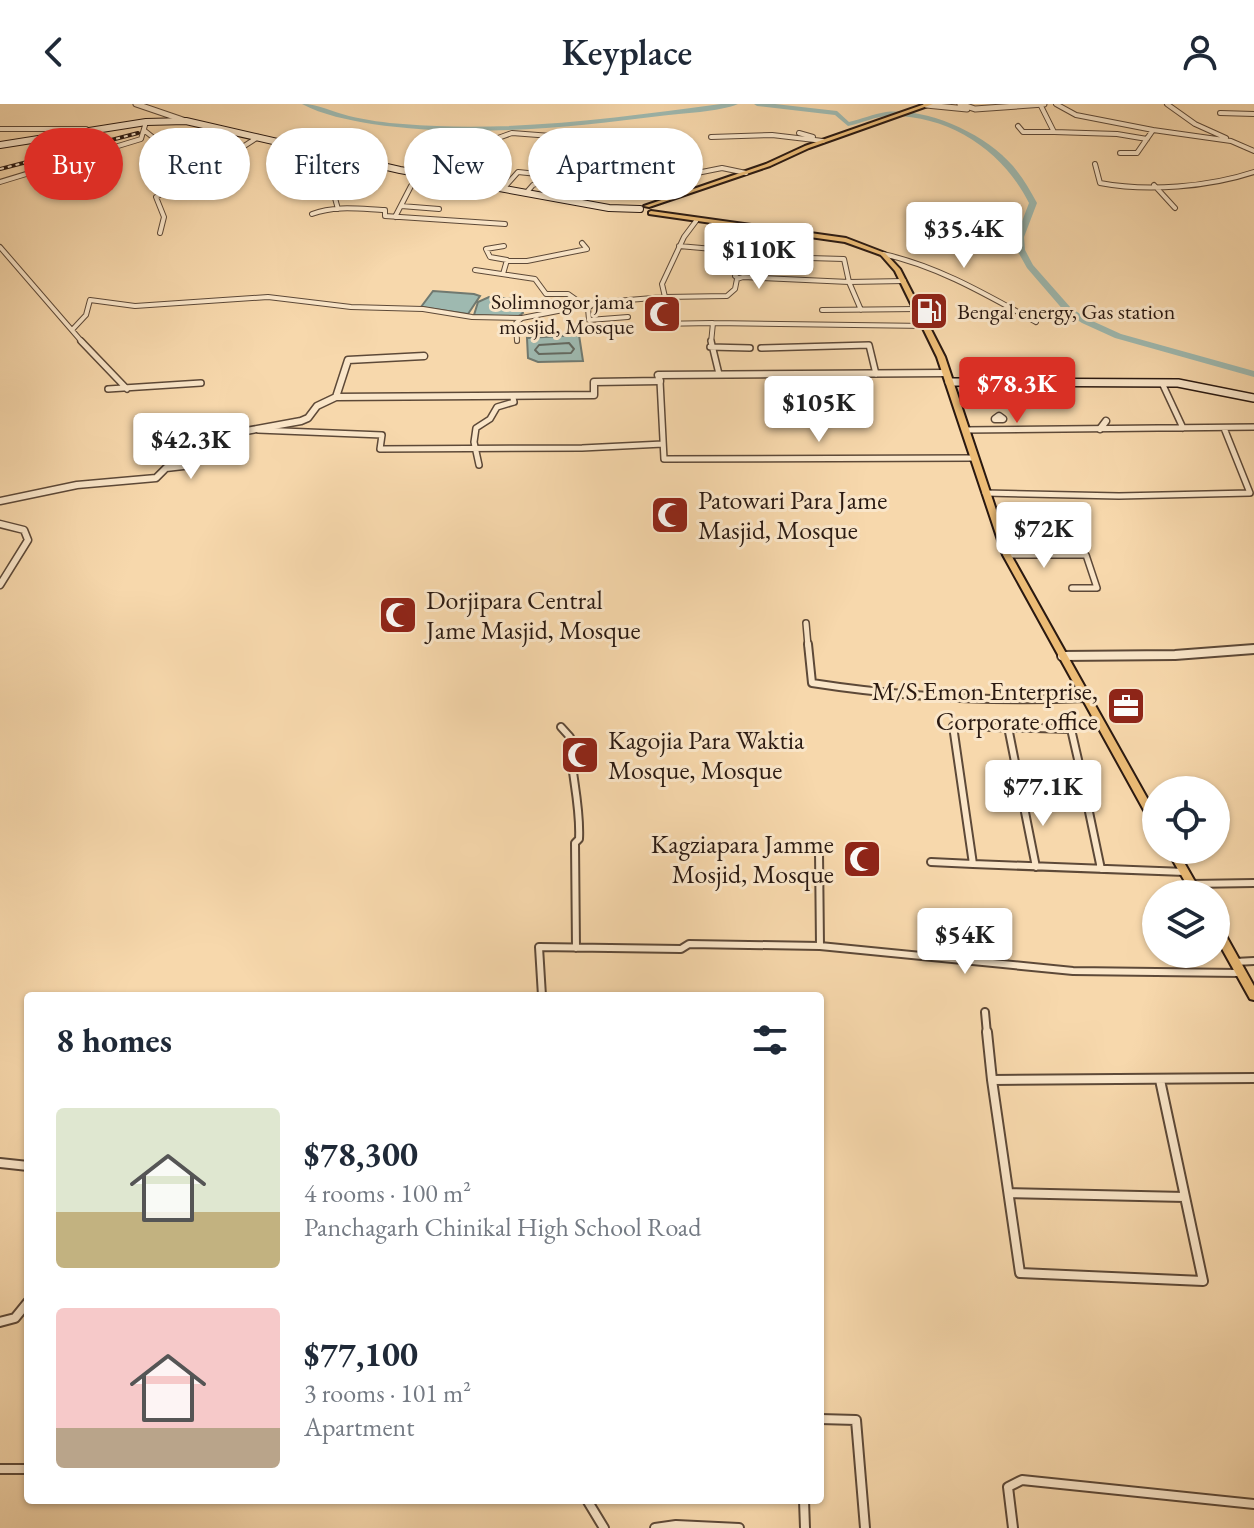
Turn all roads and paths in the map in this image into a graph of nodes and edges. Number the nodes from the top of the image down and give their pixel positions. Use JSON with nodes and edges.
{"nodes":[{"id":1,"x":136,"y":104,"type":"edge"},
{"id":2,"x":960,"y":104,"type":"edge"},
{"id":3,"x":1042,"y":104,"type":"edge"},
{"id":4,"x":1056,"y":104,"type":"edge"},
{"id":5,"x":1167,"y":104,"type":"edge"},
{"id":6,"x":928,"y":105,"type":"edge"},
{"id":7,"x":1016,"y":105,"type":"edge"},
{"id":8,"x":967,"y":109,"type":"junction"},
{"id":9,"x":1220,"y":113,"type":"dead end"},
{"id":10,"x":1254,"y":114,"type":"edge"},
{"id":11,"x":171,"y":115,"type":"junction"},
{"id":12,"x":160,"y":121,"type":"junction"},
{"id":13,"x":186,"y":121,"type":"junction"},
{"id":14,"x":146,"y":122,"type":"junction"},
{"id":15,"x":1018,"y":126,"type":"dead end"},
{"id":16,"x":107,"y":128,"type":"edge"},
{"id":17,"x":145,"y":128,"type":"edge"},
{"id":18,"x":0,"y":129,"type":"edge"},
{"id":19,"x":24,"y":129,"type":"edge"},
{"id":20,"x":1153,"y":130,"type":"junction"},
{"id":21,"x":1054,"y":132,"type":"junction"},
{"id":22,"x":512,"y":133,"type":"edge"},
{"id":23,"x":799,"y":133,"type":"dead end"},
{"id":24,"x":258,"y":137,"type":"junction"},
{"id":25,"x":711,"y":137,"type":"dead end"},
{"id":26,"x":266,"y":139,"type":"edge"},
{"id":27,"x":1147,"y":139,"type":"junction"},
{"id":28,"x":139,"y":140,"type":"edge"},
{"id":29,"x":24,"y":141,"type":"edge"},
{"id":30,"x":824,"y":141,"type":"junction"},
{"id":31,"x":1231,"y":141,"type":"junction"},
{"id":32,"x":250,"y":142,"type":"edge"},
{"id":33,"x":0,"y":145,"type":"edge"},
{"id":34,"x":1254,"y":151,"type":"edge"},
{"id":35,"x":1120,"y":153,"type":"dead end"},
{"id":36,"x":1095,"y":164,"type":"dead end"},
{"id":37,"x":1254,"y":172,"type":"edge"},
{"id":38,"x":746,"y":173,"type":"junction"},
{"id":39,"x":512,"y":179,"type":"edge"},
{"id":40,"x":0,"y":182,"type":"edge"},
{"id":41,"x":1154,"y":185,"type":"junction"},
{"id":42,"x":703,"y":188,"type":"edge"},
{"id":43,"x":512,"y":191,"type":"edge"},
{"id":44,"x":526,"y":193,"type":"junction"},
{"id":45,"x":158,"y":200,"type":"edge"},
{"id":46,"x":335,"y":200,"type":"edge"},
{"id":47,"x":404,"y":200,"type":"edge"},
{"id":48,"x":670,"y":200,"type":"edge"},
{"id":49,"x":671,"y":200,"type":"edge"},
{"id":50,"x":401,"y":206,"type":"junction"},
{"id":51,"x":1175,"y":208,"type":"dead end"},
{"id":52,"x":338,"y":209,"type":"junction"},
{"id":53,"x":439,"y":209,"type":"dead end"},
{"id":54,"x":650,"y":209,"type":"junction"},
{"id":55,"x":312,"y":214,"type":"dead end"},
{"id":56,"x":671,"y":215,"type":"junction"},
{"id":57,"x":395,"y":217,"type":"junction"},
{"id":58,"x":696,"y":221,"type":"junction"},
{"id":59,"x":505,"y":224,"type":"dead end"},
{"id":60,"x":772,"y":231,"type":"junction"},
{"id":61,"x":160,"y":233,"type":"dead end"},
{"id":62,"x":582,"y":243,"type":"dead end"},
{"id":63,"x":504,"y":246,"type":"dead end"},
{"id":64,"x":679,"y":246,"type":"junction"},
{"id":65,"x":0,"y":247,"type":"edge"},
{"id":66,"x":758,"y":253,"type":"junction"},
{"id":67,"x":883,"y":254,"type":"junction"},
{"id":68,"x":507,"y":261,"type":"junction"},
{"id":69,"x":475,"y":270,"type":"dead end"},
{"id":70,"x":503,"y":274,"type":"junction"},
{"id":71,"x":738,"y":278,"type":"junction"},
{"id":72,"x":904,"y":281,"type":"junction"},
{"id":73,"x":849,"y":282,"type":"junction"},
{"id":74,"x":665,"y":297,"type":"junction"},
{"id":75,"x":589,"y":305,"type":"junction"},
{"id":76,"x":918,"y":309,"type":"junction"},
{"id":77,"x":822,"y":310,"type":"dead end"},
{"id":78,"x":861,"y":310,"type":"junction"},
{"id":79,"x":628,"y":317,"type":"dead end"},
{"id":80,"x":522,"y":318,"type":"junction"},
{"id":81,"x":1036,"y":322,"type":"dead end"},
{"id":82,"x":713,"y":323,"type":"junction"},
{"id":83,"x":655,"y":324,"type":"dead end"},
{"id":84,"x":927,"y":326,"type":"junction"},
{"id":85,"x":72,"y":330,"type":"junction"},
{"id":86,"x":517,"y":341,"type":"dead end"},
{"id":87,"x":710,"y":347,"type":"junction"},
{"id":88,"x":750,"y":348,"type":"dead end"},
{"id":89,"x":761,"y":348,"type":"dead end"},
{"id":90,"x":424,"y":356,"type":"dead end"},
{"id":91,"x":719,"y":374,"type":"junction"},
{"id":92,"x":876,"y":374,"type":"junction"},
{"id":93,"x":948,"y":377,"type":"junction"},
{"id":94,"x":660,"y":381,"type":"junction"},
{"id":95,"x":201,"y":383,"type":"dead end"},
{"id":96,"x":1162,"y":383,"type":"junction"},
{"id":97,"x":108,"y":389,"type":"dead end"},
{"id":98,"x":127,"y":389,"type":"junction"},
{"id":99,"x":336,"y":397,"type":"junction"},
{"id":100,"x":513,"y":398,"type":"junction"},
{"id":101,"x":1254,"y":398,"type":"edge"},
{"id":102,"x":999,"y":420,"type":"dead end"},
{"id":103,"x":1106,"y":421,"type":"dead end"},
{"id":104,"x":1254,"y":427,"type":"edge"},
{"id":105,"x":1183,"y":428,"type":"junction"},
{"id":106,"x":1224,"y":428,"type":"junction"},
{"id":107,"x":1002,"y":429,"type":"junction"},
{"id":108,"x":1100,"y":429,"type":"junction"},
{"id":109,"x":248,"y":430,"type":"junction"},
{"id":110,"x":965,"y":430,"type":"junction"},
{"id":111,"x":663,"y":444,"type":"junction"},
{"id":112,"x":475,"y":448,"type":"junction"},
{"id":113,"x":974,"y":458,"type":"junction"},
{"id":114,"x":479,"y":465,"type":"dead end"},
{"id":115,"x":985,"y":493,"type":"junction"},
{"id":116,"x":0,"y":501,"type":"edge"},
{"id":117,"x":0,"y":524,"type":"edge"},
{"id":118,"x":1007,"y":555,"type":"junction"},
{"id":119,"x":0,"y":585,"type":"edge"},
{"id":120,"x":1072,"y":588,"type":"dead end"},
{"id":121,"x":806,"y":623,"type":"dead end"},
{"id":122,"x":1254,"y":649,"type":"edge"},
{"id":123,"x":1062,"y":656,"type":"junction"},
{"id":124,"x":1086,"y":698,"type":"junction"},
{"id":125,"x":561,"y":727,"type":"dead end"},
{"id":126,"x":1008,"y":727,"type":"junction"},
{"id":127,"x":1142,"y":798,"type":"edge"},
{"id":128,"x":819,"y":852,"type":"dead end"},
{"id":129,"x":931,"y":862,"type":"dead end"},
{"id":130,"x":973,"y":864,"type":"junction"},
{"id":131,"x":1180,"y":864,"type":"edge"},
{"id":132,"x":1036,"y":867,"type":"junction"},
{"id":133,"x":1101,"y":869,"type":"junction"},
{"id":134,"x":1185,"y":872,"type":"junction"},
{"id":135,"x":1189,"y":880,"type":"edge"},
{"id":136,"x":1254,"y":883,"type":"edge"},
{"id":137,"x":1230,"y":885,"type":"edge"},
{"id":138,"x":820,"y":946,"type":"junction"},
{"id":139,"x":576,"y":948,"type":"junction"},
{"id":140,"x":1230,"y":953,"type":"edge"},
{"id":141,"x":1254,"y":961,"type":"edge"},
{"id":142,"x":1238,"y":968,"type":"junction"},
{"id":143,"x":542,"y":992,"type":"edge"},
{"id":144,"x":1254,"y":996,"type":"edge"},
{"id":145,"x":985,"y":1012,"type":"dead end"},
{"id":146,"x":1254,"y":1078,"type":"edge"},
{"id":147,"x":992,"y":1080,"type":"junction"},
{"id":148,"x":1160,"y":1080,"type":"junction"},
{"id":149,"x":0,"y":1163,"type":"edge"},
{"id":150,"x":24,"y":1166,"type":"edge"},
{"id":151,"x":1009,"y":1193,"type":"junction"},
{"id":152,"x":1185,"y":1197,"type":"junction"},
{"id":153,"x":24,"y":1307,"type":"edge"},
{"id":154,"x":0,"y":1322,"type":"edge"},
{"id":155,"x":824,"y":1419,"type":"edge"},
{"id":156,"x":0,"y":1469,"type":"edge"},
{"id":157,"x":24,"y":1469,"type":"edge"},
{"id":158,"x":589,"y":1504,"type":"edge"},
{"id":159,"x":804,"y":1504,"type":"edge"},
{"id":160,"x":1254,"y":1504,"type":"edge"},
{"id":161,"x":604,"y":1528,"type":"edge"},
{"id":162,"x":655,"y":1528,"type":"edge"},
{"id":163,"x":739,"y":1528,"type":"edge"},
{"id":164,"x":805,"y":1528,"type":"edge"},
{"id":165,"x":865,"y":1528,"type":"edge"},
{"id":166,"x":1013,"y":1528,"type":"edge"}],
"edges":[{"from":1,"to":11,"type":"street"},
{"from":2,"to":8,"type":"street"},
{"from":3,"to":7,"type":"street"},
{"from":3,"to":21,"type":"street"},
{"from":4,"to":20,"type":"street"},
{"from":5,"to":31,"type":"street"},
{"from":6,"to":8,"type":"street"},
{"from":6,"to":30,"type":"highway"},
{"from":7,"to":8,"type":"street"},
{"from":9,"to":10,"type":"street"},
{"from":11,"to":12,"type":"street"},
{"from":11,"to":13,"type":"street"},
{"from":12,"to":13,"type":"main road"},
{"from":12,"to":14,"type":"main road"},
{"from":13,"to":24,"type":"main road"},
{"from":14,"to":16,"type":"main road"},
{"from":14,"to":17,"type":"street"},
{"from":15,"to":21,"type":"street"},
{"from":18,"to":19,"type":"street"},
{"from":20,"to":27,"type":"street"},
{"from":20,"to":31,"type":"street"},
{"from":21,"to":27,"type":"street"},
{"from":22,"to":38,"type":"street"},
{"from":23,"to":30,"type":"street"},
{"from":24,"to":26,"type":"main road"},
{"from":24,"to":32,"type":"street"},
{"from":25,"to":30,"type":"street"},
{"from":27,"to":35,"type":"street"},
{"from":28,"to":40,"type":"street"},
{"from":29,"to":33,"type":"main road"},
{"from":30,"to":38,"type":"highway"},
{"from":31,"to":34,"type":"street"},
{"from":36,"to":41,"type":"street"},
{"from":37,"to":41,"type":"street"},
{"from":38,"to":42,"type":"highway"},
{"from":39,"to":44,"type":"street"},
{"from":41,"to":51,"type":"street"},
{"from":43,"to":44,"type":"main road"},
{"from":44,"to":54,"type":"main road"},
{"from":45,"to":61,"type":"street"},
{"from":46,"to":52,"type":"street"},
{"from":47,"to":50,"type":"street"},
{"from":48,"to":54,"type":"highway"},
{"from":49,"to":56,"type":"highway"},
{"from":50,"to":53,"type":"street"},
{"from":50,"to":57,"type":"street"},
{"from":52,"to":55,"type":"street"},
{"from":52,"to":57,"type":"street"},
{"from":54,"to":56,"type":"highway"},
{"from":56,"to":58,"type":"highway"},
{"from":57,"to":59,"type":"street"},
{"from":58,"to":60,"type":"highway"},
{"from":58,"to":64,"type":"street"},
{"from":60,"to":66,"type":"street"},
{"from":60,"to":67,"type":"highway"},
{"from":62,"to":68,"type":"street"},
{"from":63,"to":68,"type":"street"},
{"from":64,"to":66,"type":"street"},
{"from":64,"to":74,"type":"street"},
{"from":65,"to":85,"type":"street"},
{"from":66,"to":71,"type":"street"},
{"from":66,"to":73,"type":"street"},
{"from":67,"to":72,"type":"highway"},
{"from":67,"to":81,"type":"street"},
{"from":68,"to":70,"type":"street"},
{"from":69,"to":70,"type":"street"},
{"from":70,"to":75,"type":"street"},
{"from":71,"to":73,"type":"street"},
{"from":71,"to":74,"type":"street"},
{"from":72,"to":73,"type":"street"},
{"from":72,"to":76,"type":"highway"},
{"from":73,"to":78,"type":"street"},
{"from":74,"to":75,"type":"street"},
{"from":75,"to":79,"type":"street"},
{"from":75,"to":80,"type":"street"},
{"from":76,"to":78,"type":"street"},
{"from":76,"to":84,"type":"highway"},
{"from":77,"to":78,"type":"street"},
{"from":80,"to":85,"type":"street"},
{"from":80,"to":86,"type":"street"},
{"from":82,"to":83,"type":"street"},
{"from":82,"to":84,"type":"street"},
{"from":82,"to":87,"type":"street"},
{"from":84,"to":93,"type":"highway"},
{"from":85,"to":98,"type":"street"},
{"from":87,"to":88,"type":"street"},
{"from":87,"to":91,"type":"street"},
{"from":89,"to":92,"type":"street"},
{"from":90,"to":99,"type":"street"},
{"from":91,"to":92,"type":"street"},
{"from":91,"to":94,"type":"street"},
{"from":92,"to":93,"type":"street"},
{"from":93,"to":96,"type":"main road"},
{"from":93,"to":110,"type":"highway"},
{"from":94,"to":100,"type":"street"},
{"from":94,"to":111,"type":"street"},
{"from":95,"to":98,"type":"street"},
{"from":96,"to":101,"type":"main road"},
{"from":96,"to":105,"type":"street"},
{"from":97,"to":98,"type":"street"},
{"from":99,"to":100,"type":"street"},
{"from":99,"to":109,"type":"street"},
{"from":100,"to":112,"type":"street"},
{"from":102,"to":107,"type":"street"},
{"from":103,"to":108,"type":"street"},
{"from":104,"to":106,"type":"street"},
{"from":105,"to":106,"type":"street"},
{"from":105,"to":108,"type":"street"},
{"from":106,"to":115,"type":"street"},
{"from":107,"to":108,"type":"street"},
{"from":107,"to":110,"type":"street"},
{"from":109,"to":112,"type":"street"},
{"from":109,"to":116,"type":"street"},
{"from":110,"to":113,"type":"highway"},
{"from":111,"to":112,"type":"street"},
{"from":111,"to":113,"type":"street"},
{"from":112,"to":114,"type":"street"},
{"from":113,"to":115,"type":"highway"},
{"from":115,"to":118,"type":"highway"},
{"from":117,"to":119,"type":"street"},
{"from":118,"to":120,"type":"street"},
{"from":118,"to":123,"type":"highway"},
{"from":121,"to":124,"type":"street"},
{"from":122,"to":123,"type":"street"},
{"from":123,"to":124,"type":"highway"},
{"from":124,"to":127,"type":"highway"},
{"from":125,"to":139,"type":"street"},
{"from":126,"to":130,"type":"street"},
{"from":126,"to":132,"type":"street"},
{"from":126,"to":133,"type":"street"},
{"from":128,"to":138,"type":"street"},
{"from":129,"to":130,"type":"street"},
{"from":130,"to":132,"type":"street"},
{"from":131,"to":134,"type":"highway"},
{"from":132,"to":133,"type":"street"},
{"from":133,"to":134,"type":"street"},
{"from":134,"to":135,"type":"highway"},
{"from":136,"to":137,"type":"street"},
{"from":138,"to":139,"type":"street"},
{"from":138,"to":142,"type":"street"},
{"from":139,"to":143,"type":"street"},
{"from":140,"to":142,"type":"highway"},
{"from":141,"to":142,"type":"street"},
{"from":142,"to":144,"type":"highway"},
{"from":145,"to":147,"type":"street"},
{"from":146,"to":148,"type":"street"},
{"from":147,"to":148,"type":"street"},
{"from":147,"to":151,"type":"street"},
{"from":148,"to":152,"type":"street"},
{"from":149,"to":150,"type":"street"},
{"from":151,"to":152,"type":"street"},
{"from":151,"to":152,"type":"street"},
{"from":153,"to":154,"type":"street"},
{"from":155,"to":165,"type":"street"},
{"from":156,"to":157,"type":"street"},
{"from":158,"to":161,"type":"street"},
{"from":159,"to":164,"type":"street"},
{"from":160,"to":166,"type":"street"},
{"from":162,"to":163,"type":"street"}]}
